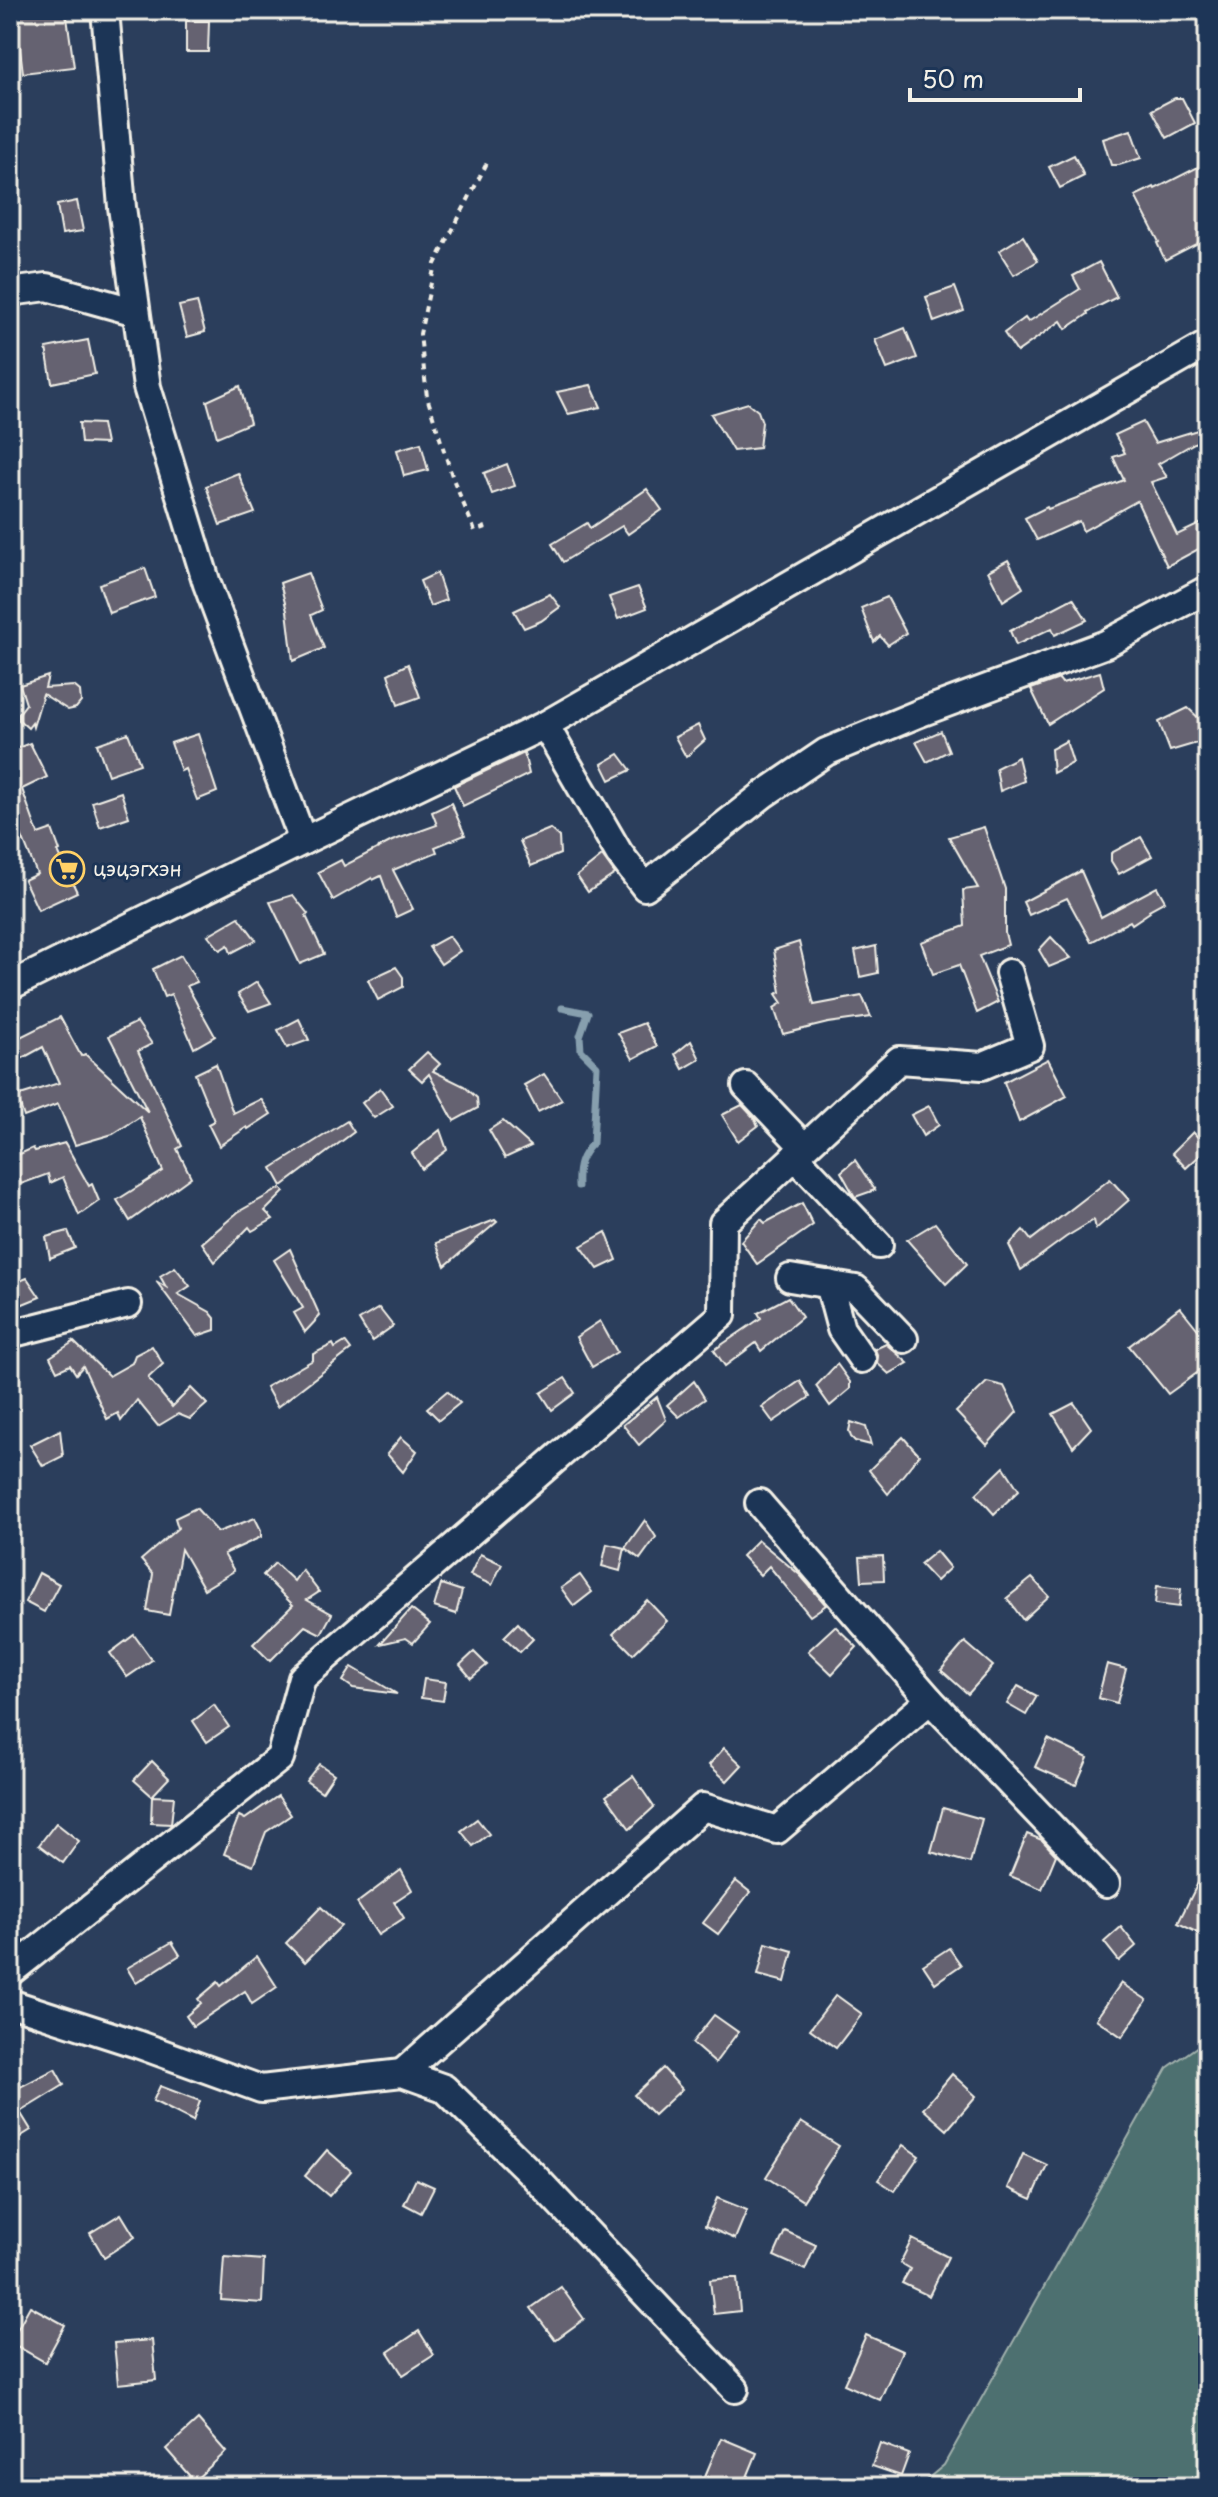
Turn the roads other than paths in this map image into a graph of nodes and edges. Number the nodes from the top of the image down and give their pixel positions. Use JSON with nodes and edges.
{"nodes":[{"id":1,"x":105,"y":10,"type":"edge"},
{"id":2,"x":10,"y":292,"type":"edge"},
{"id":3,"x":136,"y":312,"type":"junction"},
{"id":4,"x":1208,"y":344,"type":"edge"},
{"id":5,"x":1208,"y":589,"type":"edge"},
{"id":6,"x":545,"y":725,"type":"junction"},
{"id":7,"x":303,"y":841,"type":"junction"},
{"id":8,"x":1009,"y":973,"type":"dead end"},
{"id":9,"x":10,"y":986,"type":"edge"},
{"id":10,"x":746,"y":1086,"type":"dead end"},
{"id":11,"x":800,"y":1152,"type":"junction"},
{"id":12,"x":879,"y":1245,"type":"dead end"},
{"id":13,"x":790,"y":1278,"type":"dead end"},
{"id":14,"x":829,"y":1284,"type":"junction"},
{"id":15,"x":128,"y":1304,"type":"dead end"},
{"id":16,"x":10,"y":1334,"type":"edge"},
{"id":17,"x":904,"y":1339,"type":"dead end"},
{"id":18,"x":862,"y":1359,"type":"dead end"},
{"id":19,"x":759,"y":1503,"type":"dead end"},
{"id":20,"x":930,"y":1700,"type":"junction"},
{"id":21,"x":1106,"y":1884,"type":"dead end"},
{"id":22,"x":10,"y":1972,"type":"edge"},
{"id":23,"x":10,"y":2002,"type":"edge"},
{"id":24,"x":402,"y":2073,"type":"junction"},
{"id":25,"x":735,"y":2389,"type":"dead end"}],
"edges":[{"from":1,"to":3,"type":"street"},
{"from":2,"to":3,"type":"street"},
{"from":3,"to":7,"type":"street"},
{"from":4,"to":6,"type":"street"},
{"from":5,"to":6,"type":"street"},
{"from":6,"to":7,"type":"street"},
{"from":7,"to":9,"type":"street"},
{"from":8,"to":11,"type":"street"},
{"from":10,"to":11,"type":"street"},
{"from":11,"to":12,"type":"street"},
{"from":11,"to":22,"type":"street"},
{"from":13,"to":14,"type":"street"},
{"from":14,"to":17,"type":"street"},
{"from":14,"to":18,"type":"street"},
{"from":15,"to":16,"type":"street"},
{"from":19,"to":20,"type":"street"},
{"from":20,"to":21,"type":"street"},
{"from":20,"to":24,"type":"street"},
{"from":23,"to":24,"type":"street"},
{"from":24,"to":25,"type":"street"}]}
